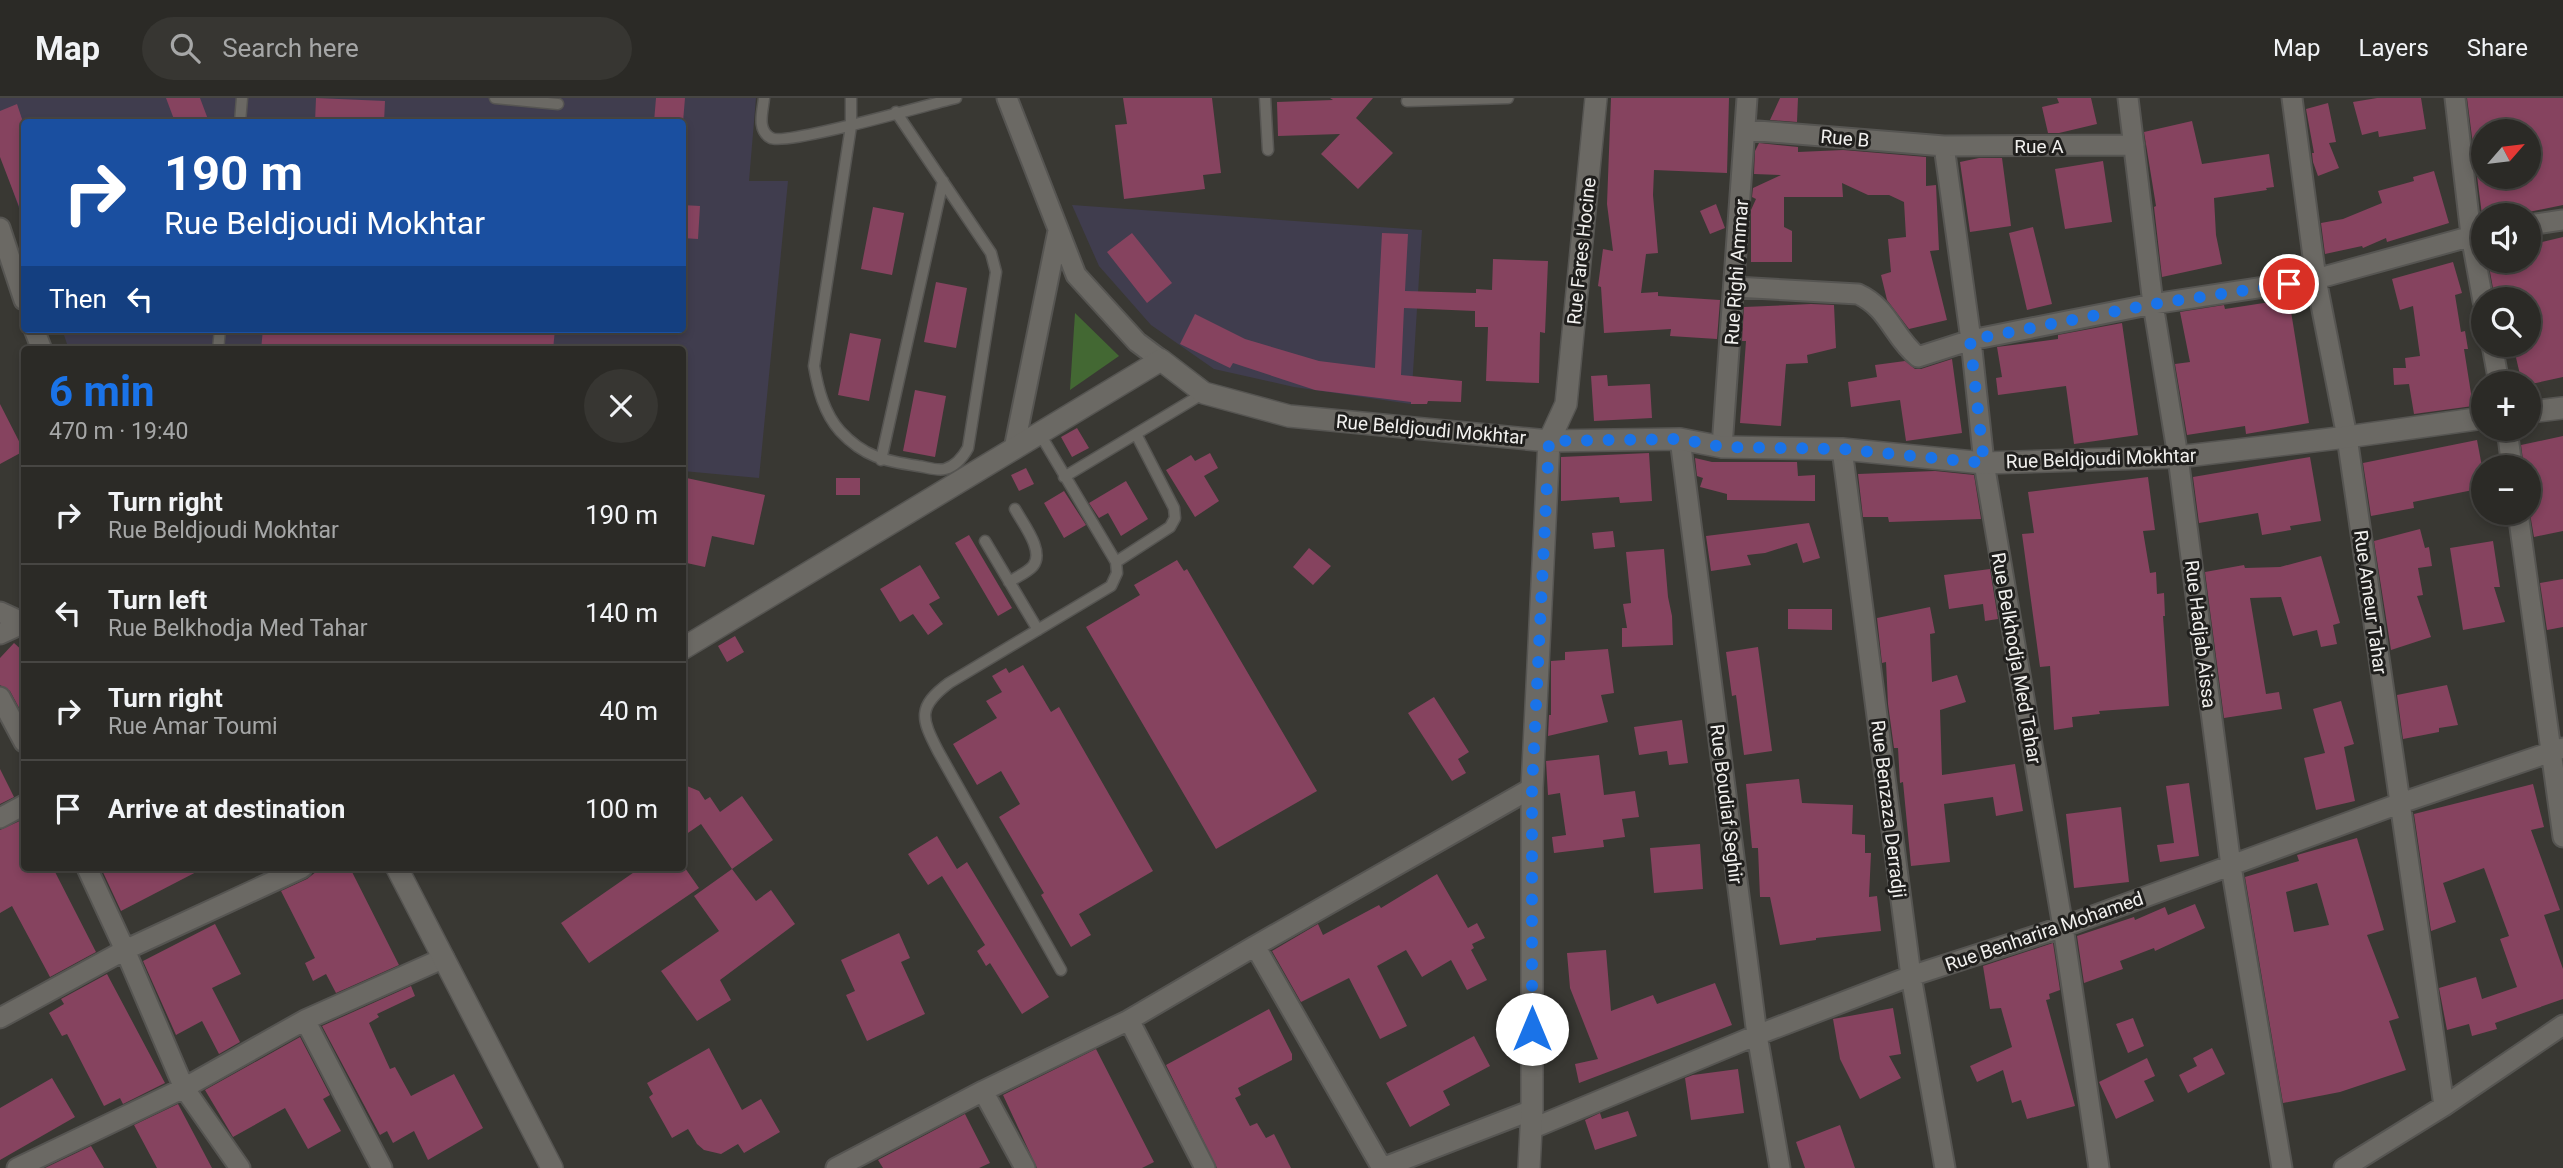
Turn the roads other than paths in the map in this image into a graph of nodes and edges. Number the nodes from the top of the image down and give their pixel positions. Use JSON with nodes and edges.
{"nodes":[{"id":1,"x":243,"y":98,"type":"edge"},
{"id":2,"x":495,"y":98,"type":"edge"},
{"id":3,"x":764,"y":98,"type":"edge"},
{"id":4,"x":851,"y":98,"type":"edge"},
{"id":5,"x":956,"y":98,"type":"edge"},
{"id":6,"x":1007,"y":98,"type":"edge"},
{"id":7,"x":1265,"y":98,"type":"edge"},
{"id":8,"x":1508,"y":98,"type":"edge"},
{"id":9,"x":1596,"y":98,"type":"edge"},
{"id":10,"x":1747,"y":98,"type":"edge"},
{"id":11,"x":2128,"y":98,"type":"edge"},
{"id":12,"x":2292,"y":98,"type":"edge"},
{"id":13,"x":2455,"y":98,"type":"edge"},
{"id":14,"x":1407,"y":101,"type":"dead end"},
{"id":15,"x":558,"y":104,"type":"dead end"},
{"id":16,"x":896,"y":112,"type":"junction"},
{"id":17,"x":240,"y":119,"type":"edge"},
{"id":18,"x":851,"y":126,"type":"junction"},
{"id":19,"x":1746,"y":130,"type":"junction"},
{"id":20,"x":2134,"y":145,"type":"junction"},
{"id":21,"x":1944,"y":146,"type":"junction"},
{"id":22,"x":1268,"y":150,"type":"dead end"},
{"id":23,"x":943,"y":181,"type":"junction"},
{"id":24,"x":2472,"y":203,"type":"edge"},
{"id":25,"x":2563,"y":220,"type":"edge"},
{"id":26,"x":2541,"y":223,"type":"edge"},
{"id":27,"x":0,"y":228,"type":"edge"},
{"id":28,"x":1059,"y":230,"type":"junction"},
{"id":29,"x":2471,"y":236,"type":"edge"},
{"id":30,"x":2316,"y":279,"type":"junction"},
{"id":31,"x":1735,"y":287,"type":"junction"},
{"id":32,"x":21,"y":291,"type":"edge"},
{"id":33,"x":2153,"y":304,"type":"junction"},
{"id":34,"x":1970,"y":340,"type":"junction"},
{"id":35,"x":1161,"y":360,"type":"junction"},
{"id":36,"x":1205,"y":393,"type":"junction"},
{"id":37,"x":2563,"y":408,"type":"edge"},
{"id":38,"x":2541,"y":411,"type":"edge"},
{"id":39,"x":2471,"y":420,"type":"edge"},
{"id":40,"x":1040,"y":434,"type":"junction"},
{"id":41,"x":1136,"y":434,"type":"junction"},
{"id":42,"x":2347,"y":437,"type":"junction"},
{"id":43,"x":1680,"y":439,"type":"junction"},
{"id":44,"x":1549,"y":441,"type":"junction"},
{"id":45,"x":1722,"y":447,"type":"junction"},
{"id":46,"x":1014,"y":449,"type":"junction"},
{"id":47,"x":1842,"y":449,"type":"junction"},
{"id":48,"x":2178,"y":457,"type":"junction"},
{"id":49,"x":881,"y":460,"type":"junction"},
{"id":50,"x":1984,"y":463,"type":"junction"},
{"id":51,"x":1064,"y":477,"type":"junction"},
{"id":52,"x":1015,"y":509,"type":"dead end"},
{"id":53,"x":2520,"y":525,"type":"edge"},
{"id":54,"x":985,"y":541,"type":"dead end"},
{"id":55,"x":1116,"y":562,"type":"junction"},
{"id":56,"x":1009,"y":582,"type":"junction"},
{"id":57,"x":0,"y":612,"type":"edge"},
{"id":58,"x":21,"y":622,"type":"edge"},
{"id":59,"x":21,"y":624,"type":"edge"},
{"id":60,"x":1038,"y":630,"type":"junction"},
{"id":61,"x":0,"y":634,"type":"edge"},
{"id":62,"x":686,"y":647,"type":"edge"},
{"id":63,"x":0,"y":697,"type":"edge"},
{"id":64,"x":21,"y":736,"type":"edge"},
{"id":65,"x":2557,"y":750,"type":"edge"},
{"id":66,"x":1532,"y":788,"type":"junction"},
{"id":67,"x":2401,"y":803,"type":"junction"},
{"id":68,"x":21,"y":807,"type":"edge"},
{"id":69,"x":0,"y":818,"type":"edge"},
{"id":70,"x":2563,"y":837,"type":"edge"},
{"id":71,"x":2231,"y":866,"type":"junction"},
{"id":72,"x":88,"y":871,"type":"edge"},
{"id":73,"x":296,"y":871,"type":"edge"},
{"id":74,"x":399,"y":871,"type":"edge"},
{"id":75,"x":2063,"y":928,"type":"junction"},
{"id":76,"x":1255,"y":946,"type":"junction"},
{"id":77,"x":125,"y":950,"type":"junction"},
{"id":78,"x":444,"y":958,"type":"junction"},
{"id":79,"x":1061,"y":970,"type":"dead end"},
{"id":80,"x":1911,"y":976,"type":"junction"},
{"id":81,"x":0,"y":1018,"type":"edge"},
{"id":82,"x":305,"y":1020,"type":"junction"},
{"id":83,"x":1129,"y":1020,"type":"junction"},
{"id":84,"x":2563,"y":1025,"type":"edge"},
{"id":85,"x":1757,"y":1035,"type":"junction"},
{"id":86,"x":184,"y":1088,"type":"junction"},
{"id":87,"x":983,"y":1091,"type":"junction"},
{"id":88,"x":2444,"y":1106,"type":"junction"},
{"id":89,"x":1532,"y":1119,"type":"junction"},
{"id":90,"x":17,"y":1168,"type":"edge"},
{"id":91,"x":240,"y":1168,"type":"edge"},
{"id":92,"x":382,"y":1168,"type":"edge"},
{"id":93,"x":552,"y":1168,"type":"edge"},
{"id":94,"x":836,"y":1168,"type":"edge"},
{"id":95,"x":1025,"y":1168,"type":"edge"},
{"id":96,"x":1205,"y":1168,"type":"edge"},
{"id":97,"x":1382,"y":1168,"type":"edge"},
{"id":98,"x":1529,"y":1168,"type":"edge"},
{"id":99,"x":1780,"y":1168,"type":"edge"},
{"id":100,"x":1945,"y":1168,"type":"edge"},
{"id":101,"x":2099,"y":1168,"type":"edge"},
{"id":102,"x":2283,"y":1168,"type":"edge"},
{"id":103,"x":2344,"y":1168,"type":"edge"}],
"edges":[{"from":1,"to":17,"type":"lane"},
{"from":2,"to":15,"type":"lane"},
{"from":3,"to":18,"type":"lane"},
{"from":4,"to":18,"type":"lane"},
{"from":5,"to":16,"type":"lane"},
{"from":6,"to":28,"type":"street","name":"Rue Beldjoudi Mokhtar"},
{"from":7,"to":22,"type":"lane"},
{"from":8,"to":14,"type":"lane"},
{"from":9,"to":44,"type":"street","name":"Rue Fares Hocine"},
{"from":10,"to":19,"type":"street","name":"Rue Righi Ammar"},
{"from":11,"to":20,"type":"street","name":"Rue Hadjab Aissa"},
{"from":12,"to":30,"type":"street","name":"Rue Ameur Tahar"},
{"from":13,"to":24,"type":"street"},
{"from":16,"to":18,"type":"lane"},
{"from":16,"to":23,"type":"lane"},
{"from":18,"to":49,"type":"lane"},
{"from":19,"to":21,"type":"street","name":"Rue B"},
{"from":19,"to":31,"type":"street","name":"Rue Righi Ammar"},
{"from":20,"to":21,"type":"street","name":"Rue A"},
{"from":20,"to":33,"type":"street","name":"Rue Hadjab Aissa"},
{"from":21,"to":34,"type":"street","name":"Rue Belkhodja Med Tahar"},
{"from":23,"to":49,"type":"lane"},
{"from":23,"to":49,"type":"lane"},
{"from":25,"to":26,"type":"street"},
{"from":27,"to":32,"type":"street"},
{"from":28,"to":35,"type":"street","name":"Rue Beldjoudi Mokhtar"},
{"from":28,"to":46,"type":"street"},
{"from":29,"to":30,"type":"street"},
{"from":30,"to":33,"type":"street"},
{"from":30,"to":42,"type":"street","name":"Rue Ameur Tahar"},
{"from":31,"to":34,"type":"street"},
{"from":31,"to":45,"type":"street","name":"Rue Righi Ammar"},
{"from":33,"to":34,"type":"street"},
{"from":33,"to":48,"type":"street","name":"Rue Hadjab Aissa"},
{"from":34,"to":50,"type":"street","name":"Rue Belkhodja Med Tahar"},
{"from":35,"to":36,"type":"street","name":"Rue Beldjoudi Mokhtar"},
{"from":35,"to":40,"type":"street"},
{"from":36,"to":41,"type":"lane"},
{"from":36,"to":44,"type":"street","name":"Rue Beldjoudi Mokhtar"},
{"from":37,"to":38,"type":"street"},
{"from":39,"to":42,"type":"street","name":"Rue Beldjoudi Mokhtar"},
{"from":40,"to":46,"type":"street"},
{"from":40,"to":51,"type":"lane"},
{"from":41,"to":51,"type":"lane"},
{"from":41,"to":55,"type":"lane"},
{"from":42,"to":48,"type":"street","name":"Rue Beldjoudi Mokhtar"},
{"from":42,"to":67,"type":"street","name":"Rue Ameur Tahar"},
{"from":43,"to":44,"type":"street","name":"Rue Beldjoudi Mokhtar"},
{"from":43,"to":45,"type":"street","name":"Rue Beldjoudi Mokhtar"},
{"from":43,"to":85,"type":"street","name":"Rue Boudiaf Seghir"},
{"from":44,"to":66,"type":"street"},
{"from":45,"to":47,"type":"street","name":"Rue Beldjoudi Mokhtar"},
{"from":46,"to":62,"type":"street"},
{"from":47,"to":50,"type":"street","name":"Rue Beldjoudi Mokhtar"},
{"from":47,"to":80,"type":"street","name":"Rue Benzaza Derradji"},
{"from":48,"to":50,"type":"street","name":"Rue Beldjoudi Mokhtar"},
{"from":48,"to":71,"type":"street","name":"Rue Hadjab Aissa"},
{"from":50,"to":75,"type":"street","name":"Rue Belkhodja Med Tahar"},
{"from":51,"to":55,"type":"lane"},
{"from":52,"to":56,"type":"lane"},
{"from":53,"to":65,"type":"street"},
{"from":54,"to":56,"type":"lane"},
{"from":55,"to":60,"type":"lane"},
{"from":56,"to":60,"type":"lane"},
{"from":57,"to":58,"type":"street"},
{"from":59,"to":61,"type":"street"},
{"from":60,"to":79,"type":"lane"},
{"from":63,"to":64,"type":"street"},
{"from":65,"to":67,"type":"street","name":"Rue Benharira Mohamed"},
{"from":65,"to":70,"type":"street"},
{"from":66,"to":76,"type":"street"},
{"from":66,"to":89,"type":"street"},
{"from":67,"to":71,"type":"street","name":"Rue Benharira Mohamed"},
{"from":67,"to":88,"type":"street","name":"Rue Ameur Tahar"},
{"from":68,"to":69,"type":"street"},
{"from":71,"to":75,"type":"street","name":"Rue Benharira Mohamed"},
{"from":71,"to":102,"type":"street","name":"Rue Hadjab Aissa"},
{"from":72,"to":77,"type":"street"},
{"from":73,"to":77,"type":"street"},
{"from":74,"to":78,"type":"street"},
{"from":75,"to":80,"type":"street","name":"Rue Benharira Mohamed"},
{"from":75,"to":101,"type":"street","name":"Rue Belkhodja Med Tahar"},
{"from":76,"to":83,"type":"street"},
{"from":76,"to":97,"type":"street"},
{"from":77,"to":81,"type":"street"},
{"from":77,"to":86,"type":"street"},
{"from":78,"to":82,"type":"street"},
{"from":78,"to":93,"type":"street"},
{"from":80,"to":85,"type":"street","name":"Rue Benharira Mohamed"},
{"from":80,"to":100,"type":"street","name":"Rue Benzaza Derradji"},
{"from":82,"to":86,"type":"street"},
{"from":82,"to":92,"type":"street"},
{"from":83,"to":87,"type":"street"},
{"from":83,"to":96,"type":"street"},
{"from":84,"to":88,"type":"street"},
{"from":85,"to":89,"type":"street","name":"Rue Benharira Mohamed"},
{"from":85,"to":99,"type":"street","name":"Rue Boudiaf Seghir"},
{"from":86,"to":90,"type":"street"},
{"from":86,"to":91,"type":"street"},
{"from":87,"to":94,"type":"street"},
{"from":87,"to":95,"type":"street"},
{"from":88,"to":103,"type":"street"},
{"from":89,"to":97,"type":"street","name":"Rue Benharira Mohamed"},
{"from":89,"to":98,"type":"street"}]}
